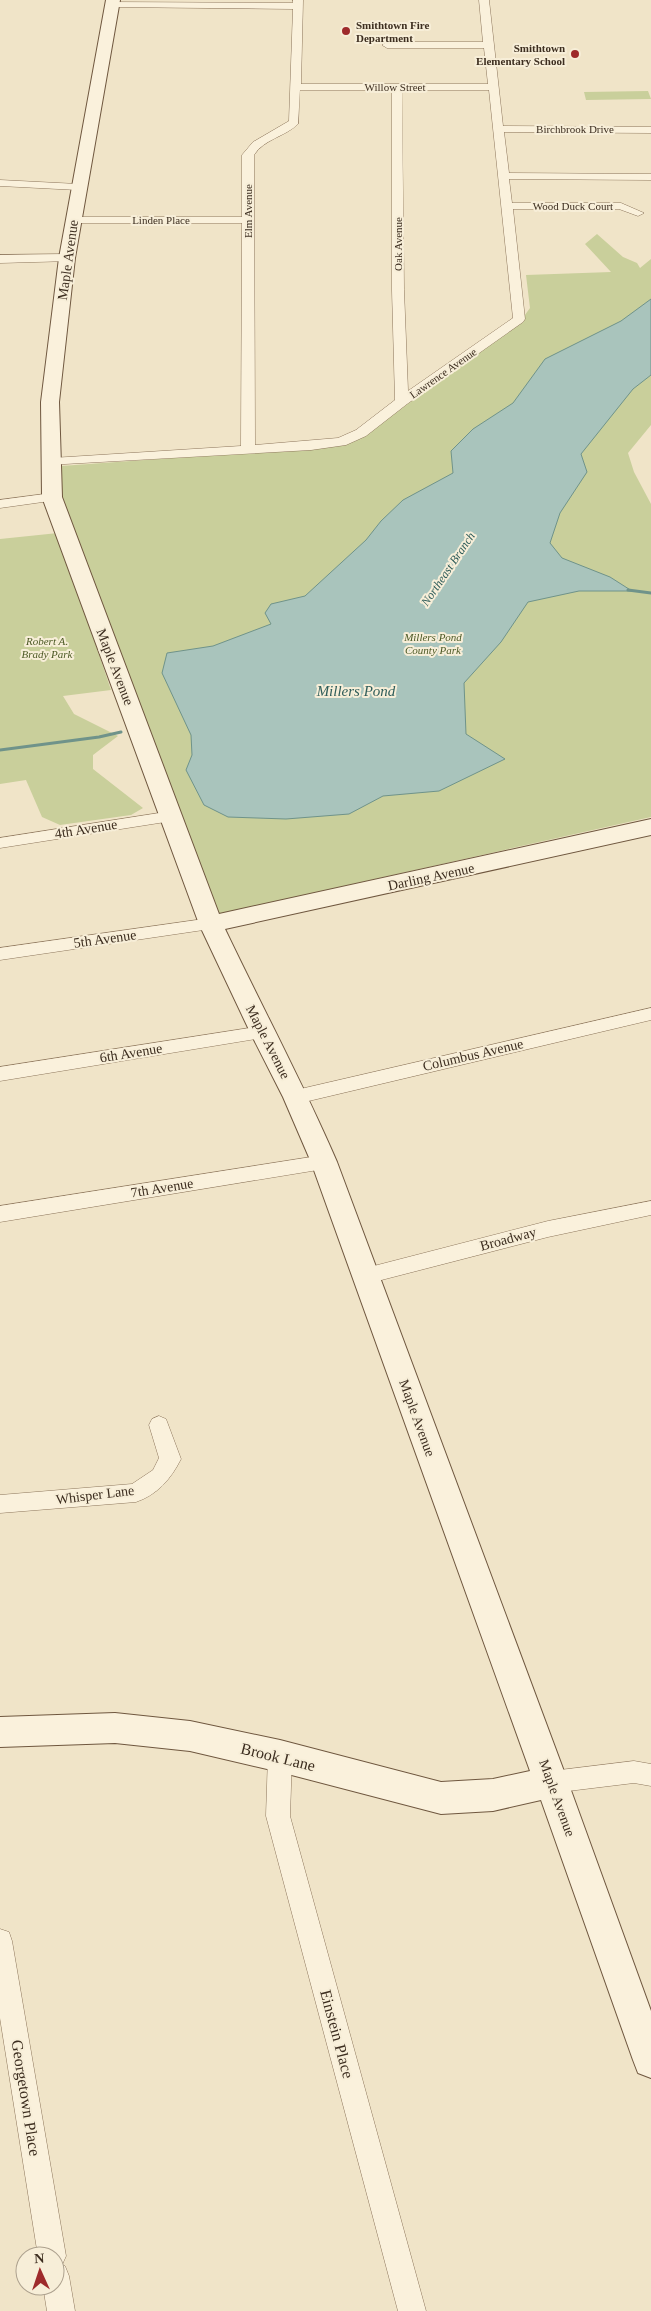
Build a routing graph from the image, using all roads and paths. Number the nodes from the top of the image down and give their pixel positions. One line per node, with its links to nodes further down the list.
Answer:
1 (484, 0): 5 (street, Lawrence Avenue)
2 (112, 2): 3 (street); 14 (main road, Maple Avenue)
3 (298, 3): 6 (street, Elm Avenue)
4 (387, 46): 5 (street)
5 (489, 46): 8 (street, Lawrence Avenue)
6 (297, 87): 7 (street, Willow Street); 18 (street, Elm Avenue)
7 (397, 87): 8 (street, Willow Street); 21 (street, Oak Avenue)
8 (494, 87): 9 (street, Lawrence Avenue)
9 (499, 129): 10 (street, Birchbrook Drive); 11 (street, Lawrence Avenue)
10 (651, 130)
11 (504, 176): 12 (street); 15 (street, Lawrence Avenue)
12 (651, 177)
13 (0, 183): 14 (street)
14 (78, 187): 17 (main road, Maple Avenue)
15 (507, 206): 16 (street, Wood Duck Court); 21 (street, Lawrence Avenue)
16 (638, 213)
17 (74, 220): 18 (street, Linden Place); 19 (main road, Maple Avenue)
18 (247, 220): 22 (street, Elm Avenue)
19 (67, 258): 20 (street); 23 (main road, Maple Avenue)
20 (0, 259)
21 (402, 401): 22 (street, Lawrence Avenue)
22 (248, 449): 23 (street, Lawrence Avenue)
23 (52, 462): 24 (main road, Maple Avenue)
24 (52, 497): 25 (street); 26 (main road, Maple Avenue)
25 (0, 504)
26 (172, 816): 28 (street, 4th Avenue); 29 (main road, Maple Avenue)
27 (651, 827): 29 (main road, Darling Avenue)
28 (0, 843)
29 (210, 924): 30 (street, 5th Avenue); 32 (main road, Maple Avenue)
30 (0, 954)
31 (651, 1014): 34 (street, Columbus Avenue)
32 (262, 1032): 33 (street, 6th Avenue); 34 (main road, Maple Avenue)
33 (0, 1074)
34 (296, 1097): 35 (main road, Maple Avenue)
35 (324, 1162): 37 (street, 7th Avenue); 38 (main road, Maple Avenue)
36 (651, 1208): 38 (street, Broadway)
37 (0, 1214)
38 (366, 1276): 44 (main road, Maple Avenue)
39 (159, 1425): 40 (street, Whisper Lane)
40 (0, 1504)
41 (0, 1732): 42 (main road, Brook Lane)
42 (280, 1756): 44 (main road, Brook Lane); 50 (street, Einstein Place)
43 (651, 1775): 44 (street)
44 (552, 1782): 46 (main road, Maple Avenue)
45 (0, 1941): 47 (street, Georgetown Place)
46 (651, 2060)
47 (50, 2246)
48 (58, 2296): 49 (street)
49 (61, 2311)
50 (412, 2311)

